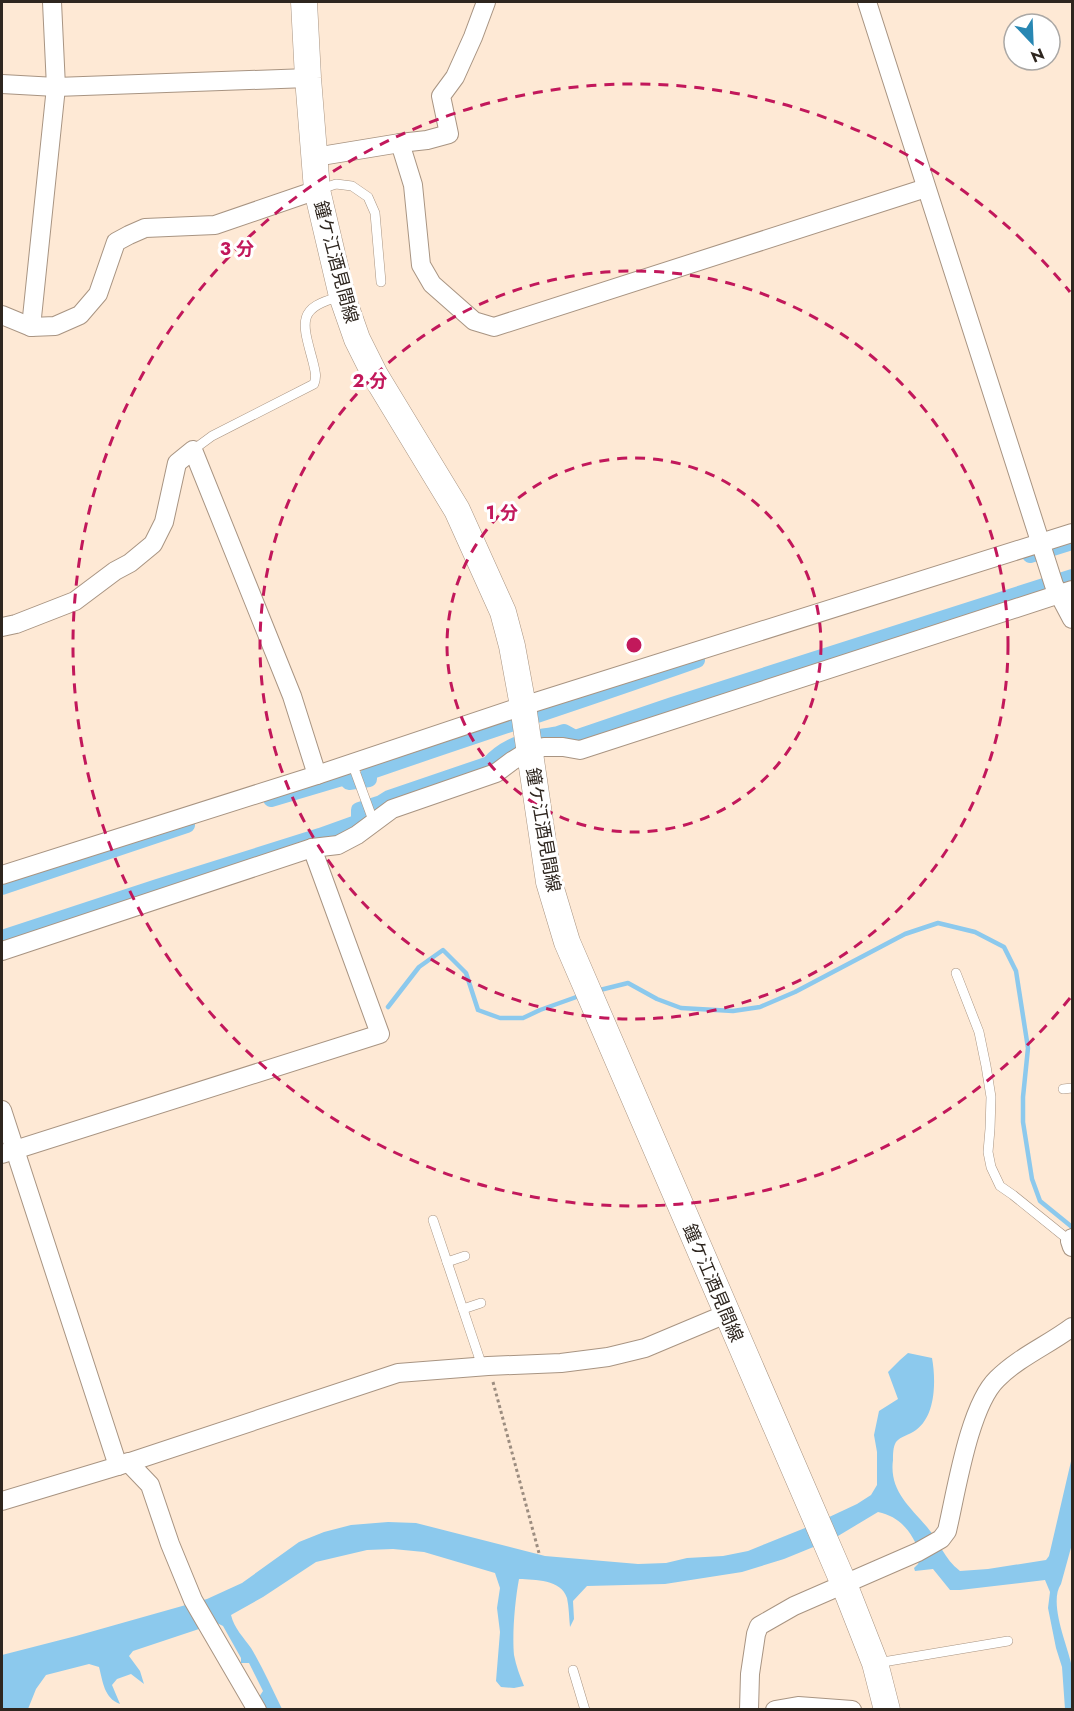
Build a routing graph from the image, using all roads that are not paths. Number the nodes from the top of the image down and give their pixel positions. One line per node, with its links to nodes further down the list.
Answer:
1 (52, 2): 7 (street)
2 (304, 2): 5 (main road, 鐘ケ江酒見間線)
3 (486, 2): 8 (street)
4 (867, 2): 10 (street)
5 (308, 78): 7 (street); 9 (main road, 鐘ケ江酒見間線)
6 (2, 84): 7 (street)
7 (56, 87): 15 (street)
8 (399, 143): 9 (street); 10 (street)
9 (315, 157): 11 (main road, 鐘ケ江酒見間線)
10 (926, 188): 18 (street)
11 (317, 190): 12 (lane); 13 (main road, 鐘ケ江酒見間線); 15 (street)
12 (381, 282)
13 (342, 296): 16 (lane); 22 (main road, 鐘ケ江酒見間線)
14 (2, 315): 15 (street)
15 (31, 327)
16 (193, 450): 21 (street); 25 (street)
17 (1072, 532): 18 (street)
18 (1041, 546): 19 (street); 22 (street)
19 (1061, 590): 20 (street); 23 (street)
20 (1072, 619)
21 (2, 627)
22 (523, 709): 23 (main road, 鐘ケ江酒見間線); 24 (street)
23 (529, 747): 26 (street); 39 (main road, 鐘ケ江酒見間線)
24 (352, 763): 25 (street); 26 (lane)
25 (317, 775): 28 (street)
26 (374, 824): 27 (street)
27 (312, 848): 29 (street); 32 (street)
28 (2, 875)
29 (2, 951)
30 (956, 973): 34 (lane)
31 (2, 1110): 32 (street)
32 (8, 1152): 42 (street)
33 (433, 1220): 36 (lane)
34 (1072, 1242)
35 (465, 1256): 36 (lane)
36 (447, 1262): 38 (lane)
37 (481, 1303): 38 (lane)
38 (463, 1309): 41 (lane)
39 (726, 1314): 41 (street); 44 (main road, 鐘ケ江酒見間線)
40 (1072, 1327): 44 (street)
41 (485, 1366): 42 (street)
42 (123, 1464): 43 (street); 48 (street)
43 (2, 1501)
44 (844, 1584): 46 (main road, 鐘ケ江酒見間線); 50 (street)
45 (1008, 1641): 46 (lane)
46 (875, 1663): 53 (main road, 鐘ケ江酒見間線)
47 (573, 1670): 49 (lane)
48 (257, 1710)
49 (585, 1710)
50 (749, 1710)
51 (775, 1710): 52 (street)
52 (852, 1710)
53 (886, 1710)

